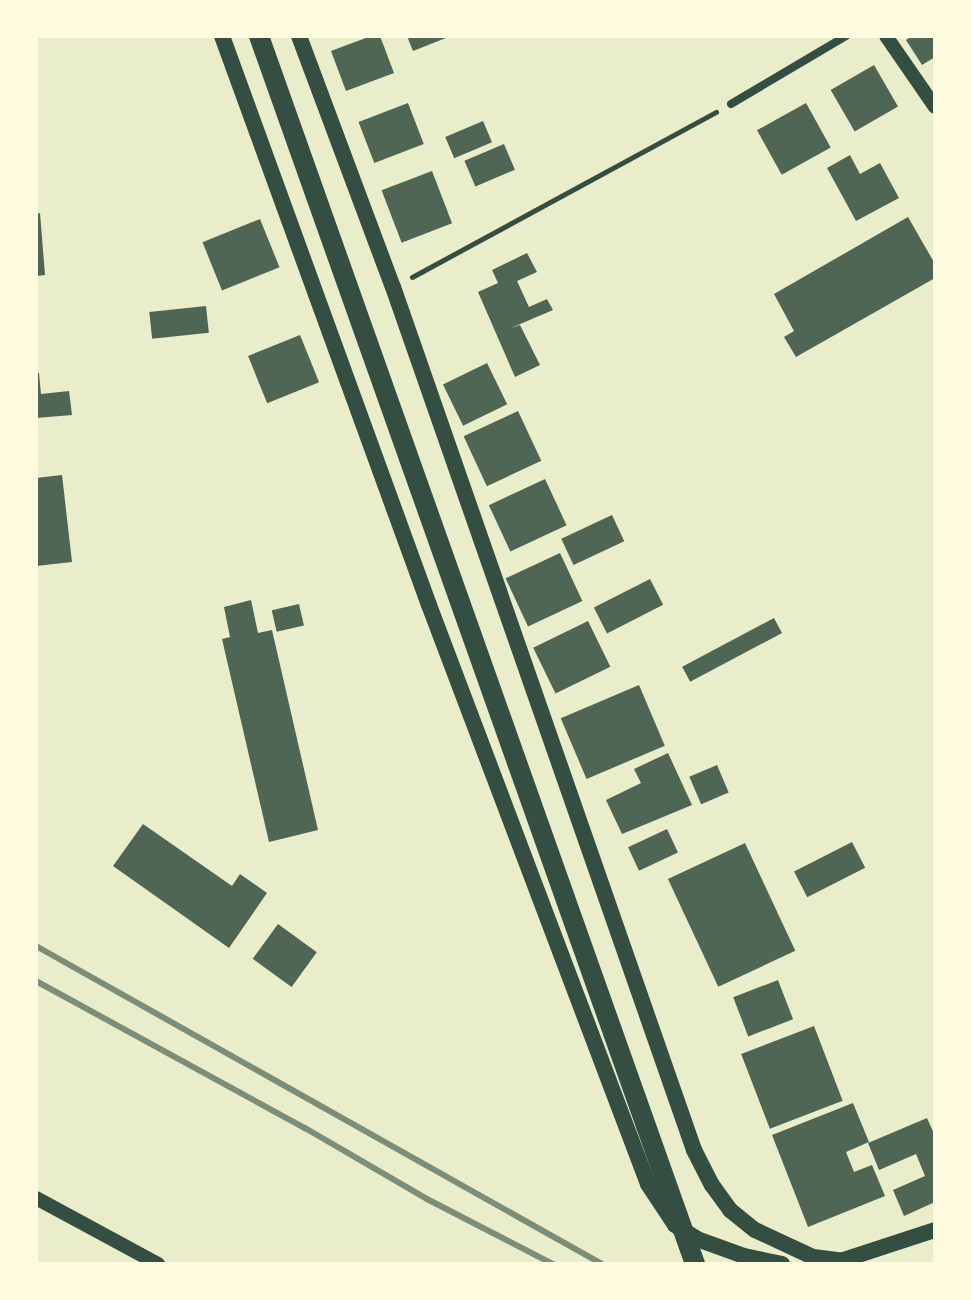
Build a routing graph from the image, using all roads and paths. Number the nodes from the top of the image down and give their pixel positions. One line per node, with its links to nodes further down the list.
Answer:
1 (222, 36): 14 (main road)
2 (259, 36): 13 (main road)
3 (299, 36): 8 (main road)
4 (846, 36): 6 (street)
5 (886, 36): 7 (street)
6 (731, 104): 8 (path)
7 (935, 107)
8 (393, 287): 11 (main road)
9 (36, 1198): 12 (street)
10 (935, 1230): 11 (main road)
11 (845, 1261): 15 (main road)
12 (158, 1264)
13 (695, 1264)
14 (782, 1264)
15 (824, 1264)

